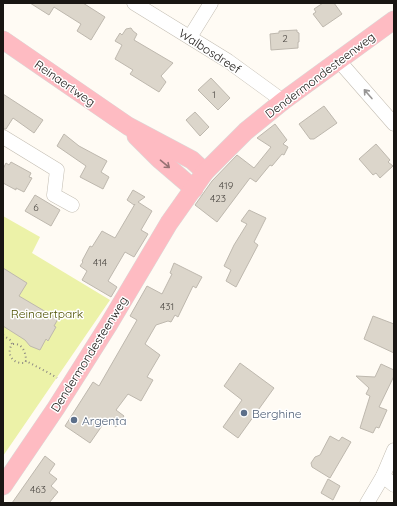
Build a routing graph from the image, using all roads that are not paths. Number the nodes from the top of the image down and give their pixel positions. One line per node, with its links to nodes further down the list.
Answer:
1 (134, 3): 4 (street, Walbosdreef)
2 (211, 3): 4 (street)
3 (394, 20): 6 (main road, Dendermondesteenweg)
4 (190, 37): 7 (street, Walbosdreef)
5 (3, 40): 9 (main road, Reinaertweg)
6 (339, 61): 7 (main road, Dendermondesteenweg); 8 (street, one-way to 6)
7 (283, 101): 11 (main road, Dendermondesteenweg)
8 (394, 124)
9 (128, 126): 11 (main road, Reinaertweg); 12 (main road, Reinaertweg, one-way to 12)
10 (3, 137): 13 (street)
11 (201, 168): 12 (main road, Dendermondesteenweg)
12 (190, 185): 17 (main road, Dendermondesteenweg)
13 (72, 205)
14 (394, 450): 15 (street)
15 (383, 476): 16 (street); 18 (street)
16 (394, 485)
17 (3, 486)
18 (367, 503)

